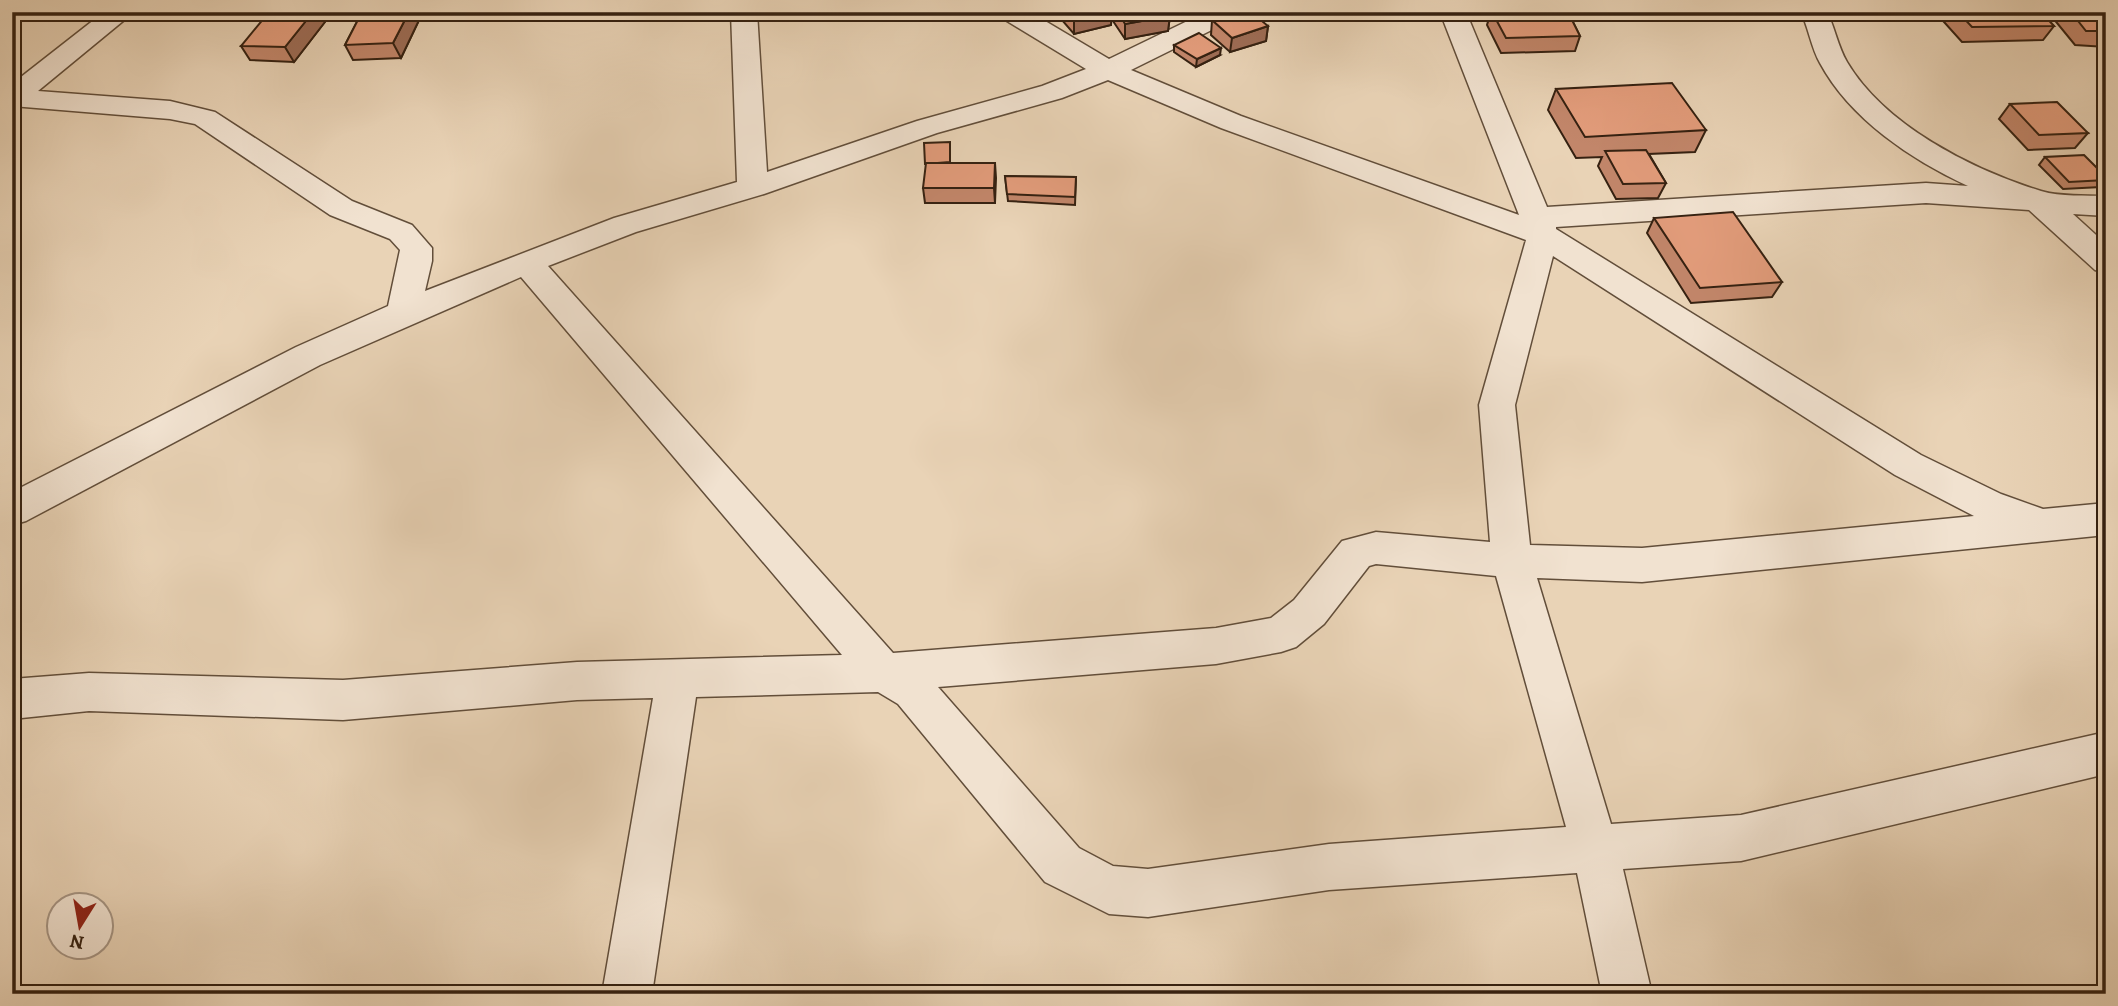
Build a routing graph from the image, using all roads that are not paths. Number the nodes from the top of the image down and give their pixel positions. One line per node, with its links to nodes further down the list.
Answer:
1 (121, 12): 8 (street)
2 (744, 12): 10 (street)
3 (1011, 12): 7 (street)
4 (1227, 12): 7 (street)
5 (1453, 12): 13 (street)
6 (1814, 12): 11 (street)
7 (1108, 70): 10 (street); 13 (street)
8 (25, 76): 9 (street)
9 (13, 98): 16 (street)
10 (753, 187): 14 (street)
11 (2038, 201): 12 (street); 13 (street); 15 (street)
12 (2106, 205)
13 (1539, 227): 19 (street); 21 (street)
14 (526, 262): 16 (street); 22 (street)
15 (2106, 262)
16 (403, 313): 17 (street)
17 (12, 510)
18 (2106, 519): 19 (street)
19 (2044, 525): 20 (street); 21 (street)
20 (2106, 543)
21 (1513, 561): 22 (street); 26 (street)
22 (884, 673): 23 (street); 26 (street)
23 (678, 677): 24 (street); 27 (street)
24 (12, 699)
25 (2106, 752): 26 (street)
26 (1595, 848): 28 (street)
27 (627, 994)
28 (1627, 994)

